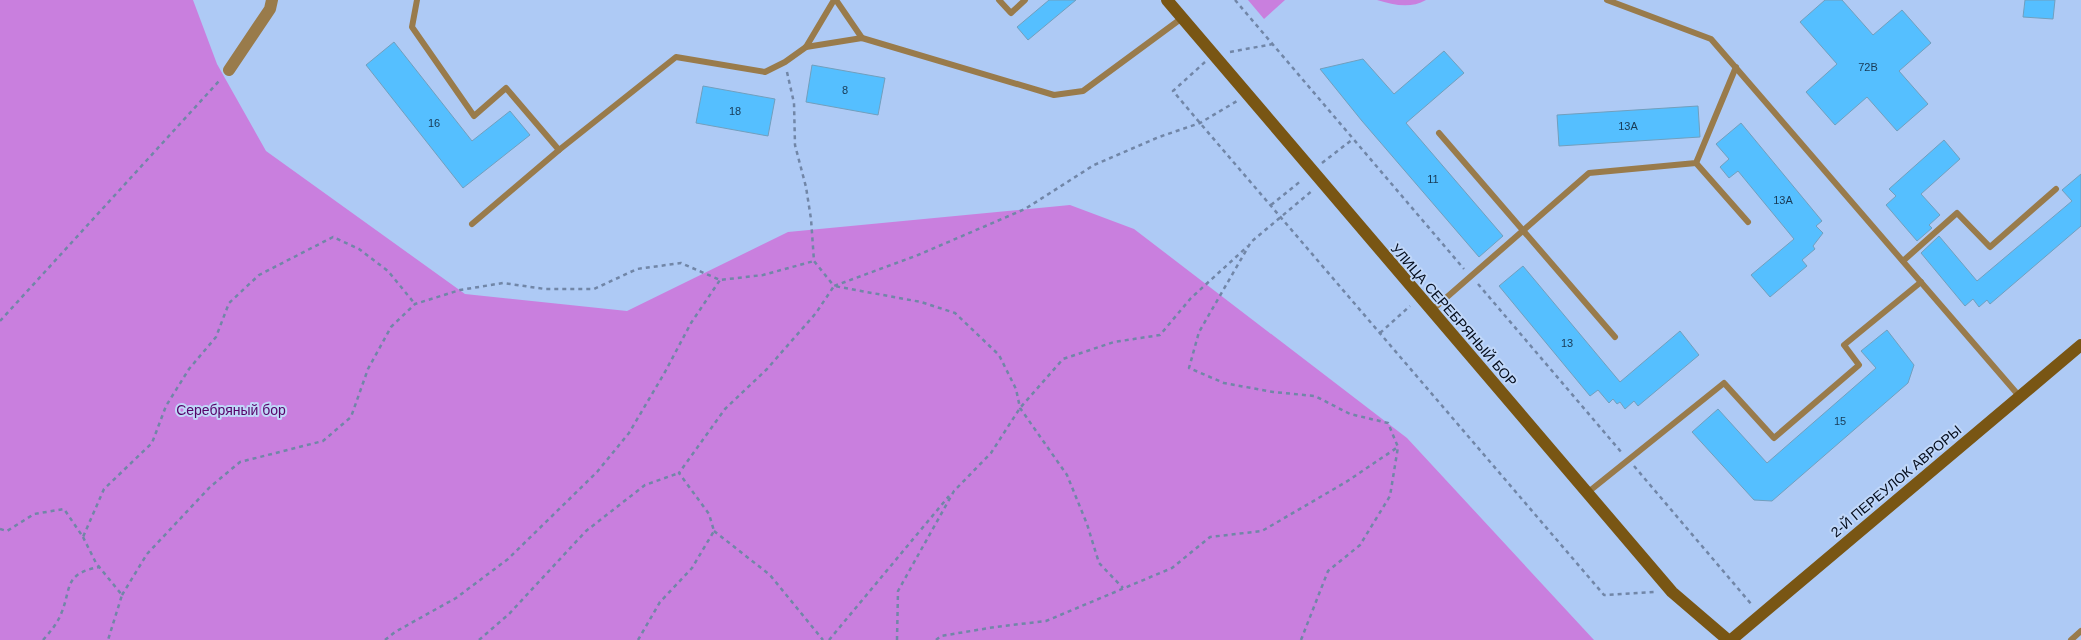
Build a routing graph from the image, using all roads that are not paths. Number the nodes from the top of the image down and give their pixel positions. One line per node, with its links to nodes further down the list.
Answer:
1 (272, 0): 12 (street)
2 (417, 0): 14 (lane)
3 (835, 0): 9 (lane); 10 (lane)
4 (999, 0): 5 (lane)
5 (1026, 0)
6 (1166, 0): 8 (street, УЛИЦА СЕРЕБРЯНЫЙ БОР)
7 (1607, 0): 11 (lane)
8 (1182, 18): 9 (lane); 22 (street, УЛИЦА СЕРЕБРЯНЫЙ БОР)
9 (862, 38): 10 (lane)
10 (806, 47): 14 (lane)
11 (1736, 67): 15 (lane); 20 (lane)
12 (229, 70)
13 (1439, 133): 19 (lane)
14 (559, 150): 18 (lane)
15 (1696, 163): 17 (lane); 19 (lane)
16 (2056, 189): 20 (lane)
17 (1748, 222)
18 (472, 224)
19 (1522, 231): 22 (lane); 23 (lane)
20 (1903, 261): 21 (lane)
21 (1921, 282): 25 (lane); 26 (lane)
22 (1432, 311): 26 (street, УЛИЦА СЕРЕБРЯНЫЙ БОР)
23 (1615, 337)
24 (2081, 345): 25 (street, 2-Й ПЕРЕУЛОК АВРОРЫ)
25 (2020, 396): 28 (street, 2-Й ПЕРЕУЛОК АВРОРЫ)
26 (1587, 493): 28 (street, УЛИЦА СЕРЕБРЯНЫЙ БОР)
27 (2081, 631): 29 (lane)
28 (1730, 640)
29 (2071, 640)

